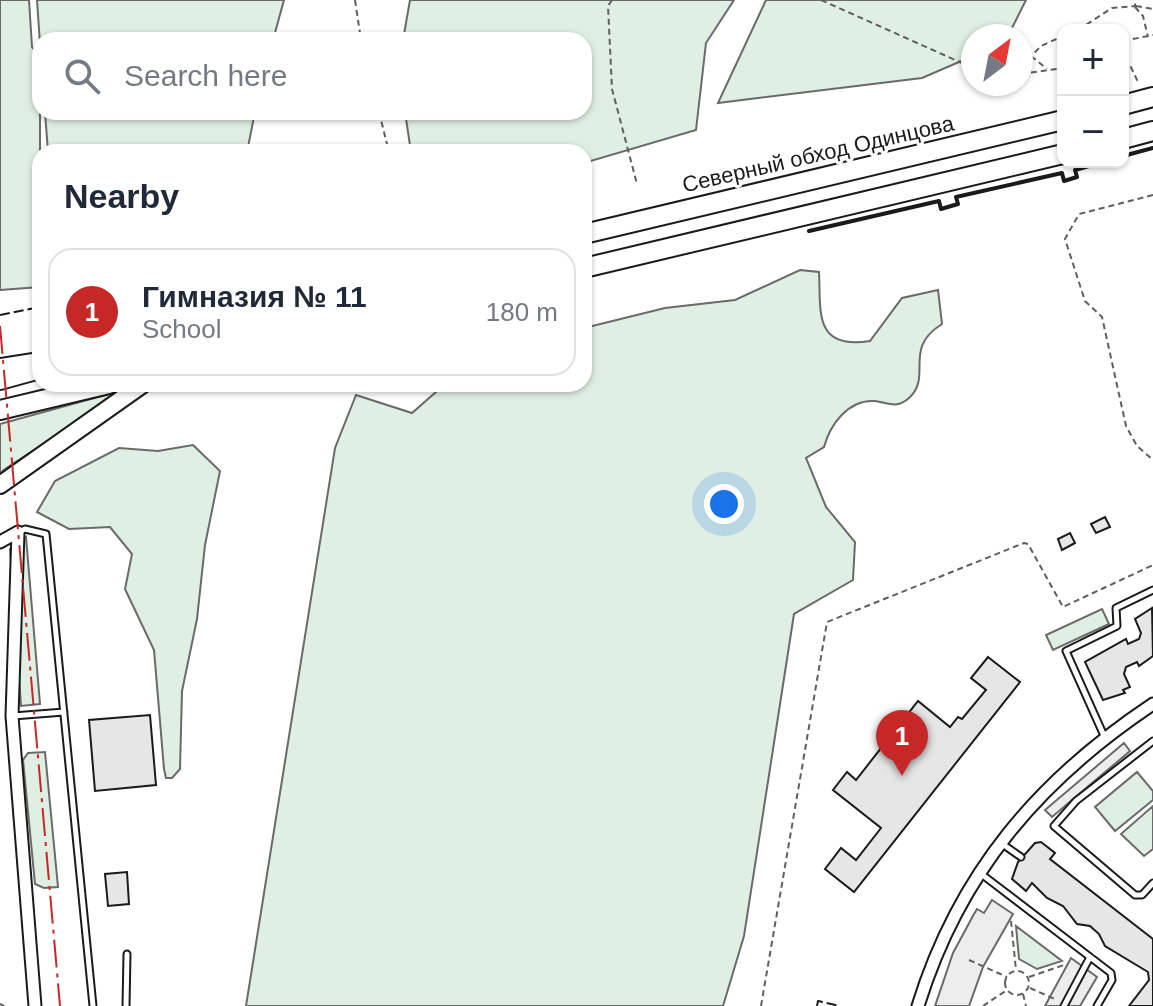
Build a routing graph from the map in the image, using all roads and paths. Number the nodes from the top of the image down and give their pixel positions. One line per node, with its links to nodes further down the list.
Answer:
1 (355, 0): 8 (path)
2 (612, 0): 29 (path)
3 (821, 0): 15 (path)
4 (1135, 0): 5 (path)
5 (1135, 6): 6 (path); 7 (path); 10 (path)
6 (1153, 9)
7 (1087, 24)
8 (360, 32)
9 (1153, 35): 10 (path)
10 (1148, 37): 12 (path)
11 (1057, 39): 13 (path)
12 (1129, 40)
13 (1033, 53)
14 (1033, 59): 18 (path)
15 (961, 63)
16 (1129, 63): 20 (path)
17 (1057, 69): 18 (path)
18 (1047, 70): 19 (path)
19 (1033, 72)
20 (1138, 82)
21 (1153, 97): 22 (highway)
22 (1129, 103)
23 (381, 120): 27 (path)
24 (1057, 121): 31 (highway, Северный обход Одинцова)
25 (1153, 131): 26 (highway)
26 (1129, 137)
27 (387, 144)
28 (1057, 155): 32 (highway)
29 (637, 184)
30 (1153, 195): 40 (path)
31 (592, 232)
32 (592, 266)
33 (32, 362): 34 (main road)
34 (0, 367)
35 (32, 371): 36 (highway)
36 (0, 380)
37 (75, 392): 39 (highway)
38 (132, 392): 41 (main road)
39 (0, 410)
40 (1153, 460)
41 (0, 485)
42 (18, 532): 43 (street); 47 (lane); 48 (street)
43 (0, 542)
44 (1153, 565): 72 (path)
45 (1153, 590): 49 (lane)
46 (1153, 704): 49 (street)
47 (64, 712): 48 (lane); 70 (lane)
48 (12, 716): 69 (street)
49 (1105, 738): 51 (street)
50 (1153, 741): 54 (lane)
51 (1000, 842): 52 (lane); 53 (street)
52 (1021, 857)
53 (980, 873): 57 (lane); 73 (street)
54 (1153, 883)
55 (1011, 921): 60 (path)
56 (127, 954): 71 (lane)
57 (1090, 957): 67 (lane); 76 (lane)
58 (969, 960): 61 (path)
59 (1064, 965): 62 (path)
60 (1016, 971): 61 (path); 62 (path)
61 (1007, 977): 64 (path)
62 (1028, 978): 63 (path)
63 (1028, 987): 65 (path); 67 (path)
64 (1008, 989): 65 (path); 74 (path)
65 (1022, 993): 75 (path)
66 (0, 1004): 68 (path)
67 (1065, 1005)
68 (4, 1006)
69 (35, 1006)
70 (93, 1006)
71 (126, 1006)
72 (761, 1006)
73 (918, 1006)
74 (983, 1006)
75 (1026, 1006)
76 (1097, 1006)

